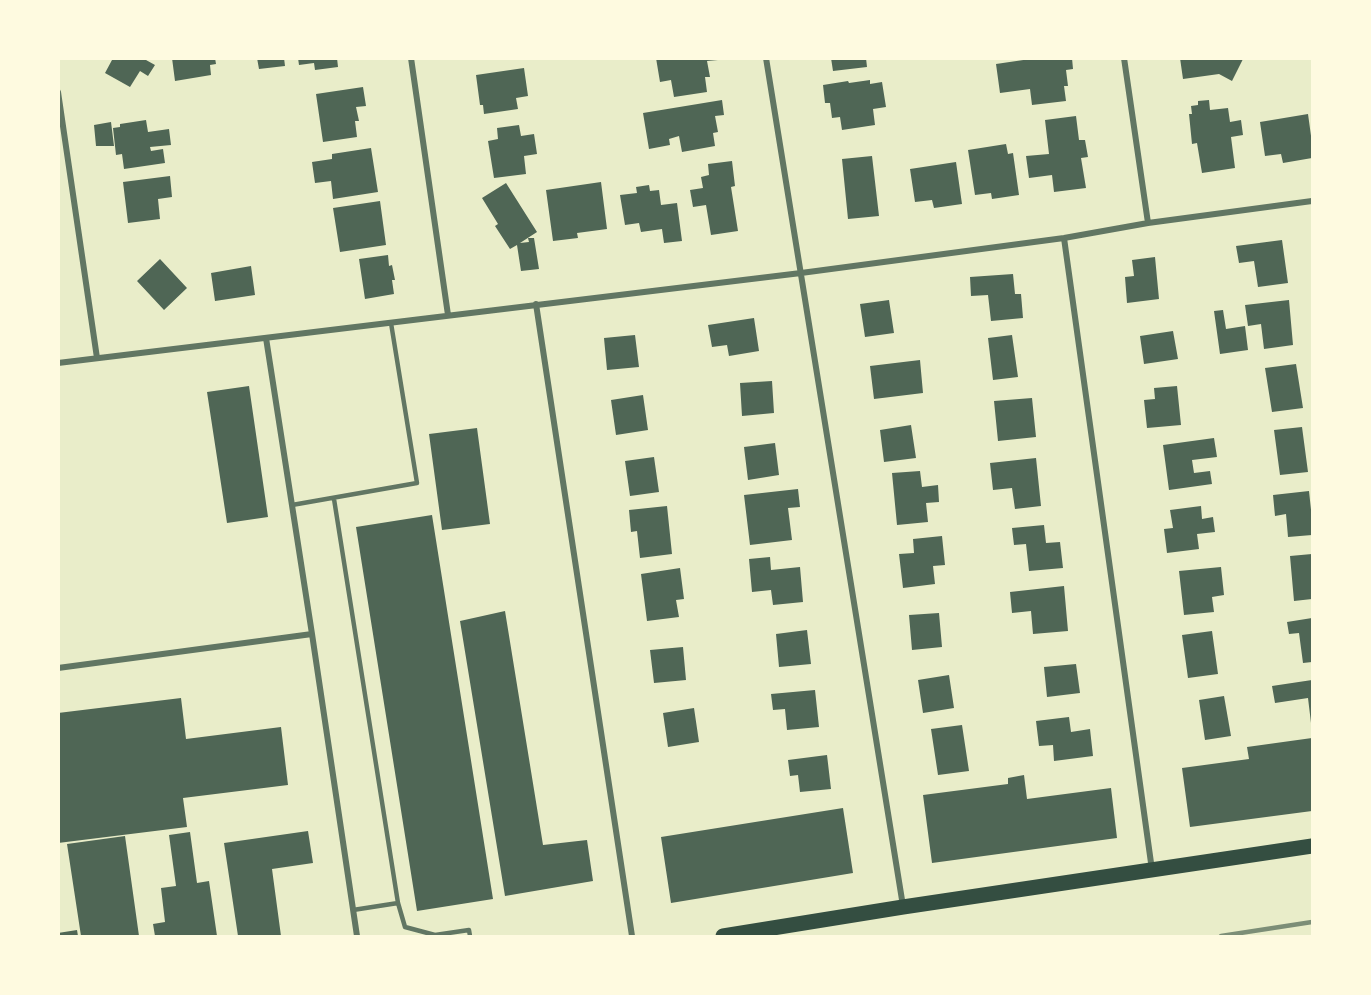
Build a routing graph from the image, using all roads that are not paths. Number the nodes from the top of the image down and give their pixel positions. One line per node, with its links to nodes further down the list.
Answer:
1 (411, 58): 10 (street)
2 (766, 58): 8 (street)
3 (1124, 58): 6 (street)
4 (58, 92): 13 (street)
5 (1312, 201): 6 (street)
6 (1148, 223): 7 (street)
7 (1064, 238): 8 (street); 20 (street)
8 (801, 273): 9 (street); 22 (street)
9 (536, 304): 10 (street); 26 (street)
10 (448, 315): 11 (street)
11 (391, 323): 12 (street); 15 (lane)
12 (266, 338): 13 (street); 16 (street)
13 (97, 358): 14 (street)
14 (58, 363)
15 (334, 499): 16 (lane); 21 (lane)
16 (292, 505): 17 (street)
17 (312, 634): 18 (street); 23 (street)
18 (58, 668)
19 (1312, 846): 20 (main road)
20 (1152, 870): 22 (main road)
21 (398, 903): 23 (lane); 25 (lane)
22 (903, 907): 27 (main road)
23 (353, 910): 24 (street)
24 (357, 936)
25 (470, 936)
26 (632, 936)
27 (723, 936)

